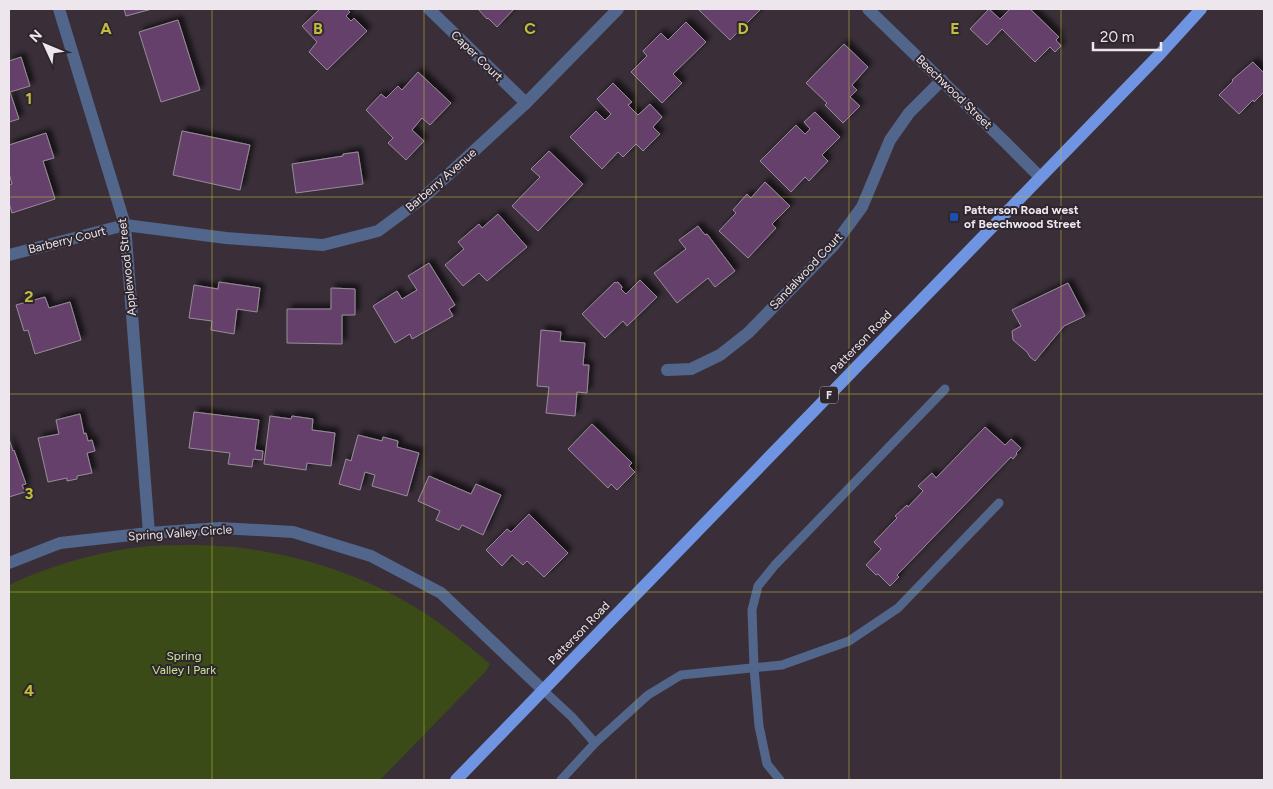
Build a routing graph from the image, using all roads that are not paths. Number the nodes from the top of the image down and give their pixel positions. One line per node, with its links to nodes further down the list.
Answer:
1 (59, 9): 9 (street, Applewood Street)
2 (429, 9): 7 (street, Caper Court)
3 (618, 9): 7 (street, Barberry Avenue)
4 (868, 9): 6 (street, Beechwood Street)
5 (1201, 9): 8 (main road, Patterson Road / F)
6 (942, 80): 8 (street, Beechwood Street); 11 (street, Sandalwood Court)
7 (526, 103): 9 (street, Barberry Avenue)
8 (1040, 177): 17 (main road, Patterson Road / F)
9 (125, 225): 10 (street, Barberry Court); 14 (street, Applewood Street)
10 (9, 255)
11 (667, 370)
12 (945, 389): 16 (lane)
13 (999, 503): 16 (lane)
14 (149, 533): 15 (street, Spring Valley Circle); 17 (street, Spring Valley Circle)
15 (9, 562)
16 (754, 668): 18 (lane); 21 (lane)
17 (543, 690): 18 (lane); 19 (main road, Patterson Road / F)
18 (595, 743): 20 (lane)
19 (456, 780)
20 (562, 780)
21 (780, 780)

